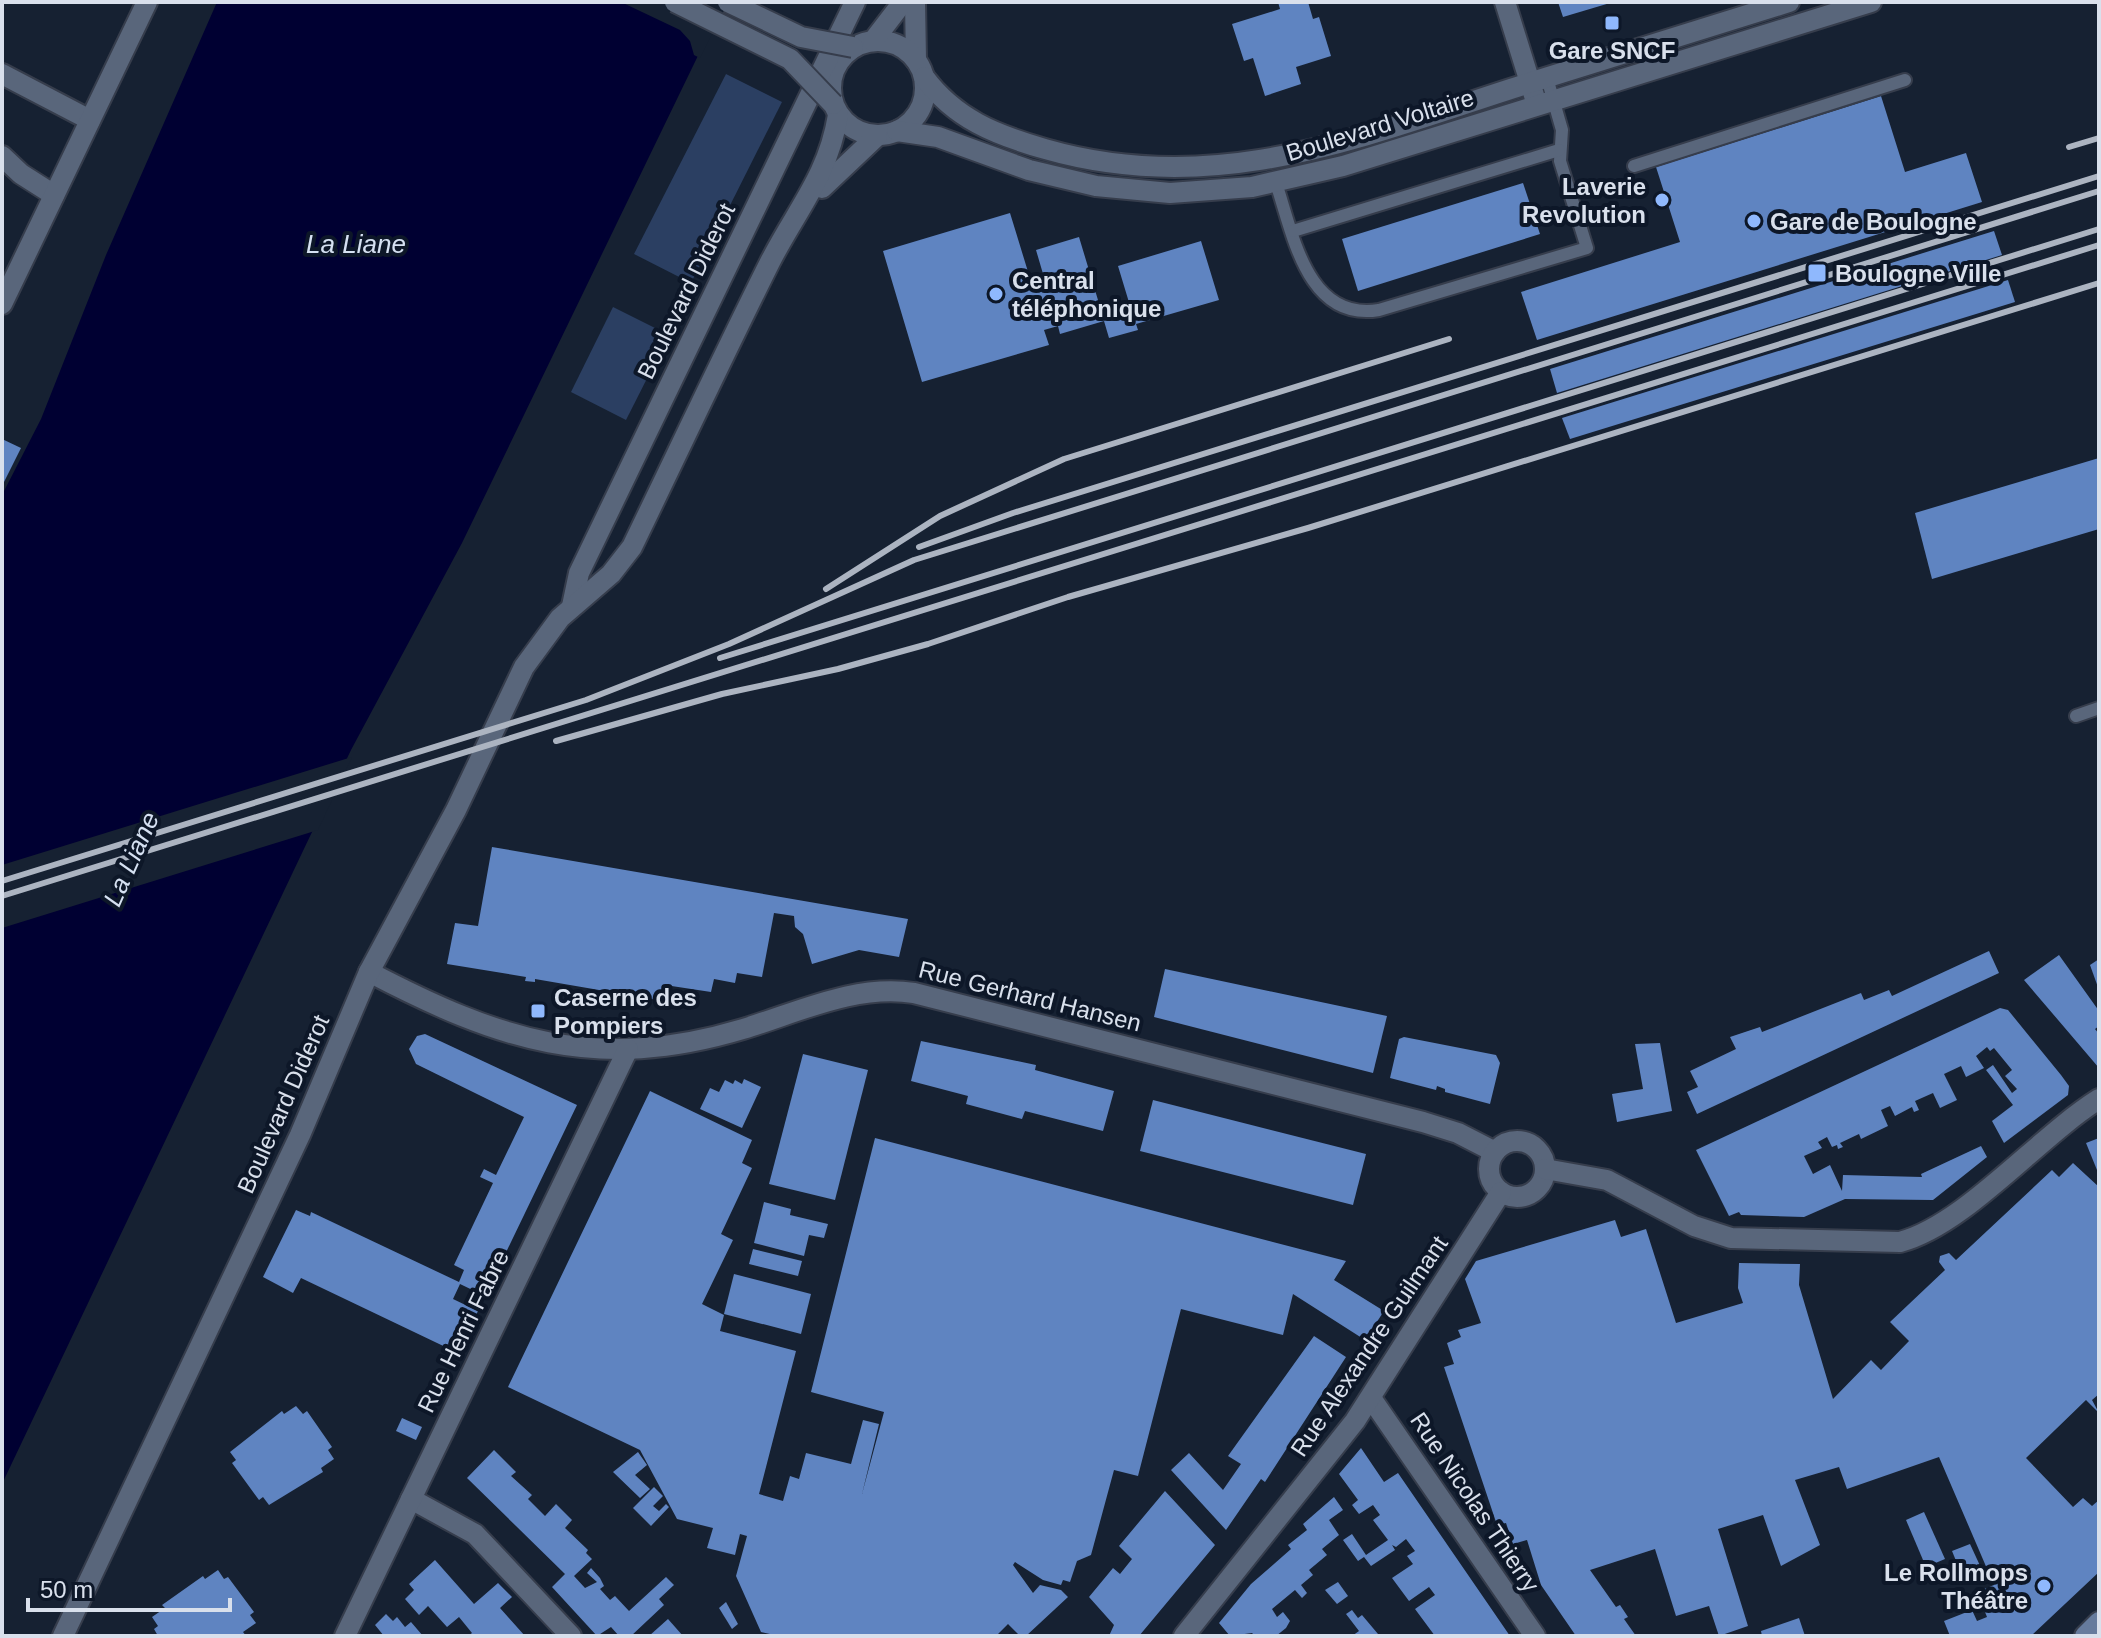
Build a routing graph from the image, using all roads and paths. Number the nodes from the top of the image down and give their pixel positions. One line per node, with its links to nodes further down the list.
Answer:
1 (147, 2): 17 (street)
2 (675, 2): 16 (street, bridge)
3 (728, 2): 10 (street, bridge)
4 (855, 2): 27 (street, Boulevard Diderot)
5 (903, 2): 10 (street)
6 (915, 2): 11 (street)
7 (1505, 2): 13 (street)
8 (1789, 2): 13 (street, Boulevard Voltaire)
9 (1871, 2): 15 (street, Boulevard Voltaire)
10 (863, 44): 11 (street); 16 (street)
11 (920, 68): 13 (street, Boulevard Voltaire); 18 (street)
12 (2, 74): 17 (street)
13 (1538, 80): 15 (street)
14 (1905, 80): 21 (lane)
15 (1545, 102): 19 (lane); 22 (street, Boulevard Voltaire)
16 (836, 109): 18 (street); 24 (street, Boulevard Diderot)
17 (90, 120): 23 (street)
18 (887, 134): 22 (street, Boulevard Voltaire); 24 (street, Boulevard Diderot)
19 (1559, 150): 25 (lane); 25 (lane)
20 (2, 156): 23 (street)
21 (1634, 166)
22 (1276, 183): 25 (lane)
23 (54, 195): 26 (street)
24 (804, 207): 27 (street, Boulevard Diderot)
25 (1293, 231)
26 (2, 304)
27 (572, 606): 30 (street, Boulevard Diderot)
28 (2099, 708): 29 (lane)
29 (2076, 716)
30 (369, 972): 31 (street, Rue Gerhard Hansen); 40 (street, Boulevard Diderot)
31 (628, 1049): 33 (street, Rue Gerhard Hansen); 37 (street, Rue Henri Fabre)
32 (2099, 1099): 34 (street)
33 (1495, 1152): 34 (street); 35 (street)
34 (1545, 1169): 35 (street)
35 (1501, 1192): 36 (street, Rue Alexandre Guilmant)
36 (1371, 1398): 42 (street, Rue Alexandre Guilmant); 43 (street, Rue Nicolas Thierry)
37 (411, 1499): 39 (street, Rue Henri Fabre); 41 (street)
38 (2099, 1622): 44 (main road)
39 (352, 1632)
40 (63, 1636)
41 (571, 1636)
42 (1184, 1636)
43 (1535, 1636)
44 (2085, 1636)

